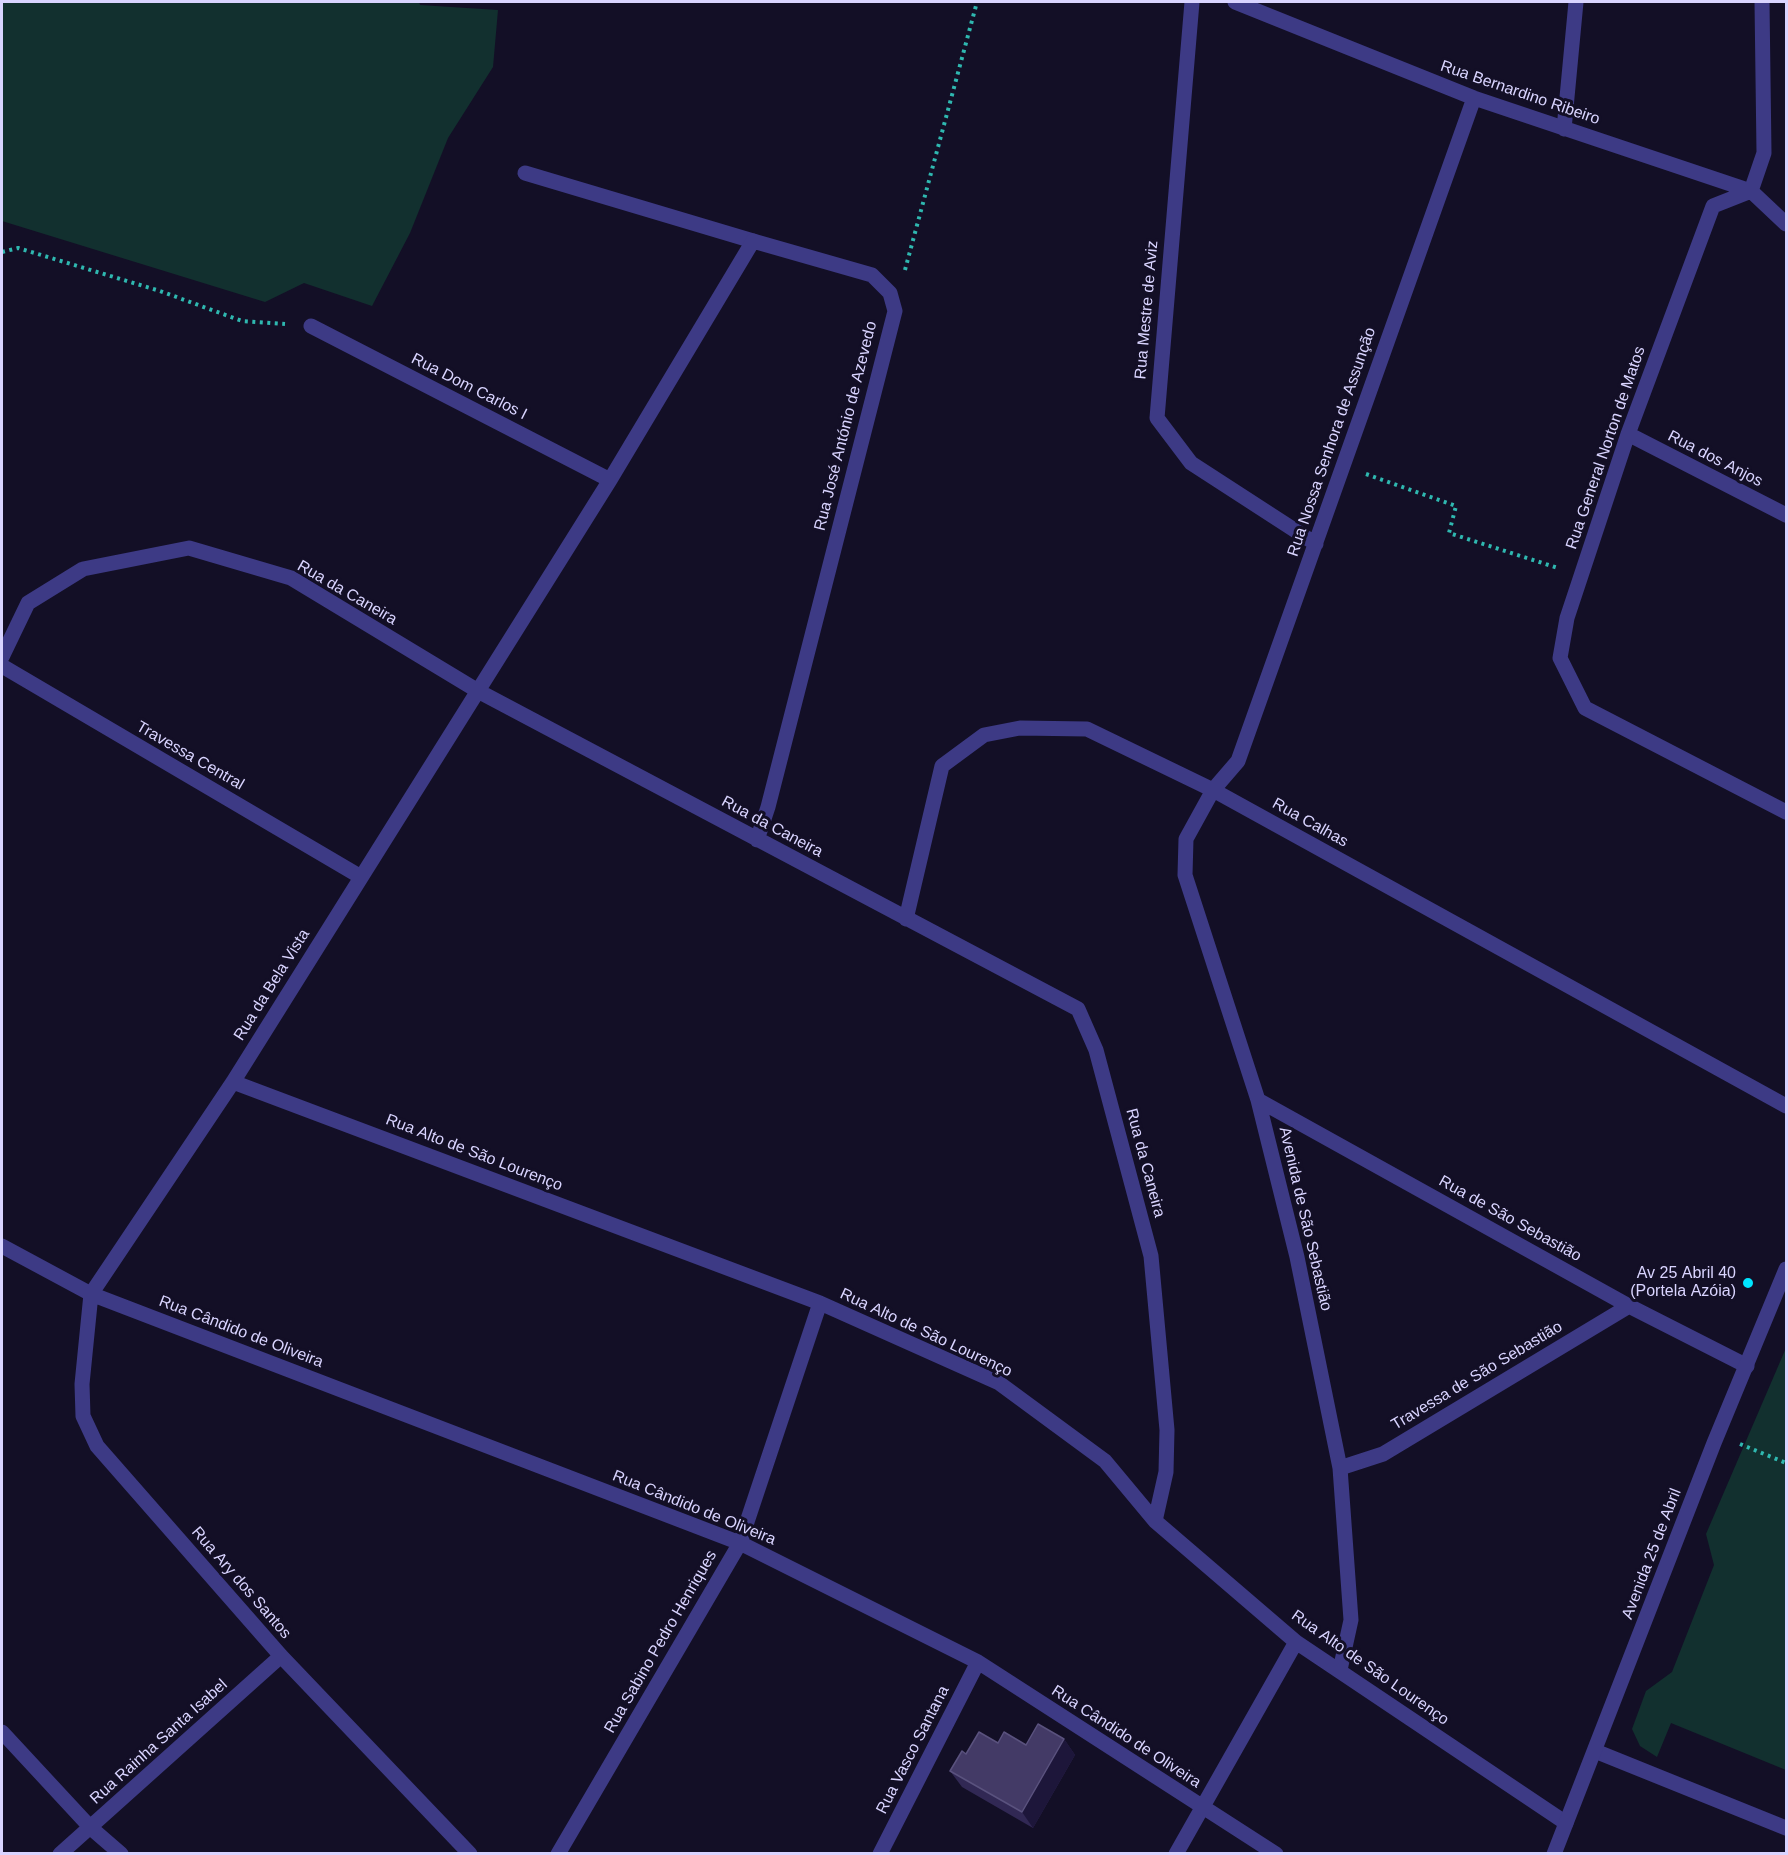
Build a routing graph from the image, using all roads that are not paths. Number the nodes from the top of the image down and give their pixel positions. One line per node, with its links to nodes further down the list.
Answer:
1 (1192, 2): 15 (street, Rua Mestre de Aviz)
2 (1235, 2): 5 (street, Rua Bernardino Ribeiro)
3 (1576, 2): 6 (street)
4 (1762, 2): 8 (street)
5 (1474, 98): 6 (street, Rua Bernardino Ribeiro); 15 (street, Rua Nossa Senhora de Assunção)
6 (1564, 129): 8 (street, Rua Bernardino Ribeiro)
7 (525, 173): 10 (street)
8 (1751, 191): 9 (street, Rua Bernardino Ribeiro); 12 (street, Rua General Norton de Matos)
9 (1786, 224)
10 (753, 241): 13 (street); 21 (street, Rua José António de Azevedo)
11 (311, 326): 13 (street, Rua Dom Carlos I)
12 (1628, 434): 14 (street, Rua dos Anjos); 20 (street, Rua General Norton de Matos)
13 (610, 480): 18 (street)
14 (1786, 515)
15 (1316, 544): 19 (street, Rua Nossa Senhora de Assunção)
16 (2, 657): 18 (street, Rua da Caneira)
17 (2, 666): 22 (street, Travessa Central)
18 (478, 691): 21 (street, Rua da Caneira); 22 (street, Rua da Bela Vista)
19 (1213, 790): 23 (street, Rua Calhas); 25 (street, Avenida de São Sebastião); 26 (street, Rua Calhas)
20 (1786, 812)
21 (756, 840): 23 (street, Rua da Caneira)
22 (361, 877): 24 (street, Rua da Bela Vista)
23 (906, 919): 34 (street, Rua da Caneira)
24 (233, 1082): 29 (street, Rua da Bela Vista); 30 (street, Rua Alto de São Lourenço)
25 (1258, 1100): 31 (street, Rua de São Sebastião); 33 (street, Avenida de São Sebastião)
26 (1786, 1106)
27 (2, 1246): 29 (street, Rua Cândido de Oliveira)
28 (1786, 1269): 32 (street, Avenida 25 de Abril)
29 (91, 1294): 35 (street, Rua Cândido de Oliveira); 37 (street, Rua Ary dos Santos)
30 (820, 1303): 34 (street, Rua Alto de São Lourenço); 35 (street, Rua Sabino Pedro Henriques)
31 (1629, 1306): 32 (street, Rua de São Sebastião); 33 (street, Travessa de São Sebastião)
32 (1747, 1366): 41 (street, Avenida 25 de Abril)
33 (1340, 1468): 39 (street, Avenida de São Sebastião)
34 (1155, 1521): 36 (street, Rua Alto de São Lourenço)
35 (740, 1543): 38 (street, Rua Cândido de Oliveira); 49 (street, Rua Sabino Pedro Henriques)
36 (1296, 1642): 39 (street, Rua Alto de São Lourenço); 42 (street)
37 (281, 1656): 44 (street, Rua Rainha Santa Isabel); 48 (street, Rua Ary dos Santos)
38 (978, 1662): 42 (street, Rua Cândido de Oliveira); 50 (street, Rua Vasco Santana)
39 (1340, 1670): 43 (street, Rua Alto de São Lourenço)
40 (2, 1732): 44 (street)
41 (1595, 1751): 43 (street, Avenida 25 de Abril); 45 (street)
42 (1204, 1808): 51 (street); 52 (street, Rua Cândido de Oliveira)
43 (1566, 1823): 53 (street, Avenida 25 de Abril)
44 (91, 1828): 46 (street, Rua Rainha Santa Isabel); 47 (street)
45 (1786, 1828)
46 (60, 1854)
47 (121, 1854)
48 (470, 1854)
49 (558, 1854)
50 (880, 1854)
51 (1176, 1854)
52 (1276, 1854)
53 (1554, 1854)

